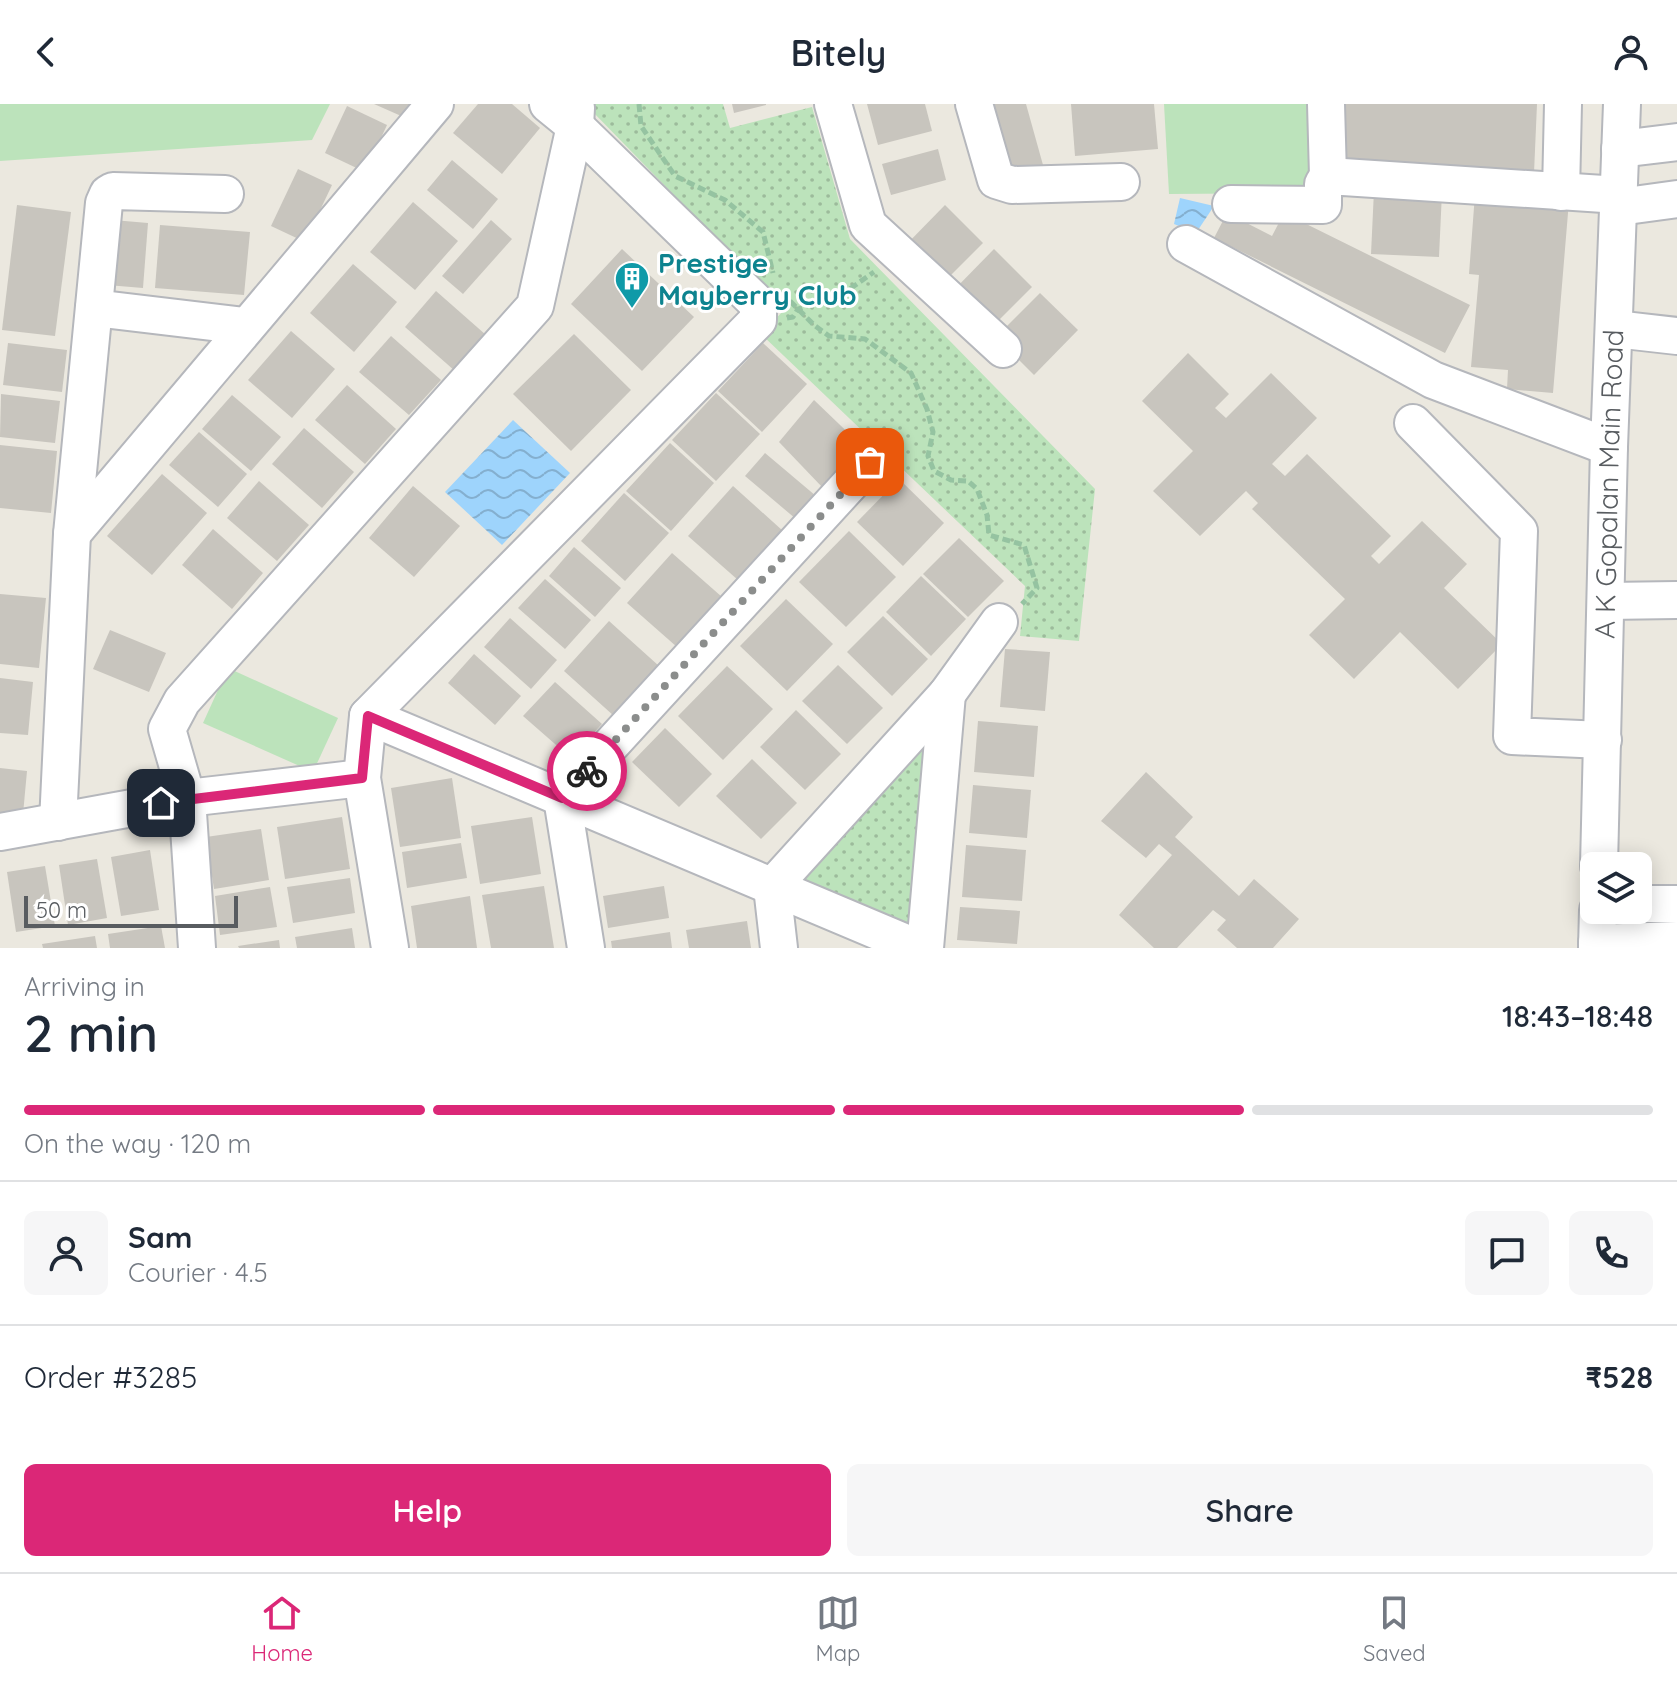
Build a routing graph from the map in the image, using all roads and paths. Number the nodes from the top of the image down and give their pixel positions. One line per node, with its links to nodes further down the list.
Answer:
1 (435, 104): 25 (street)
2 (639, 104): 20 (path)
3 (833, 104): 19 (street)
4 (974, 104): 12 (street)
5 (1326, 104): 11 (street)
6 (1563, 104): 13 (street)
7 (1622, 104): 10 (street, A K Gopalan Main Road)
8 (567, 111): 24 (street); 40 (street)
9 (1677, 142): 10 (street)
10 (1620, 149): 16 (street, A K Gopalan Main Road)
11 (1328, 176): 13 (street); 17 (street)
12 (1121, 182)
13 (1561, 192): 16 (street)
14 (225, 194): 22 (street)
15 (1677, 199): 16 (street)
16 (1619, 201): 26 (street, A K Gopalan Main Road)
17 (1231, 204)
18 (1186, 244): 30 (street)
19 (899, 253): 23 (path); 28 (street)
20 (774, 277)
21 (788, 298): 23 (path)
22 (94, 308): 25 (street); 32 (street)
23 (798, 309): 24 (path); 35 (path)
24 (758, 320): 37 (street)
25 (245, 326): 32 (street)
26 (1615, 329): 27 (street); 30 (street, A K Gopalan Main Road)
27 (1677, 336)
28 (1003, 349)
29 (1413, 423): 38 (street)
30 (1609, 447): 34 (street, A K Gopalan Main Road)
31 (870, 462): 41 (street)
32 (72, 534): 42 (street)
33 (1677, 600): 34 (street)
34 (1607, 601): 38 (street, A K Gopalan Main Road)
35 (999, 622): 36 (street)
36 (947, 694): 45 (street); 55 (street)
37 (368, 716): 39 (street); 41 (street)
38 (1603, 740): 44 (street, A K Gopalan Main Road)
39 (362, 778): 40 (street); 51 (street)
40 (187, 798): 42 (street); 50 (street)
41 (562, 798): 45 (street); 52 (street)
42 (58, 822): 43 (street)
43 (0, 832)
44 (1599, 852)
45 (772, 887): 53 (street); 54 (street)
46 (1652, 904): 47 (street)
47 (1677, 904)
48 (1597, 934): 49 (street)
49 (1677, 940)
50 (197, 948)
51 (390, 948)
52 (586, 948)
53 (779, 948)
54 (918, 948)
55 (925, 948)

